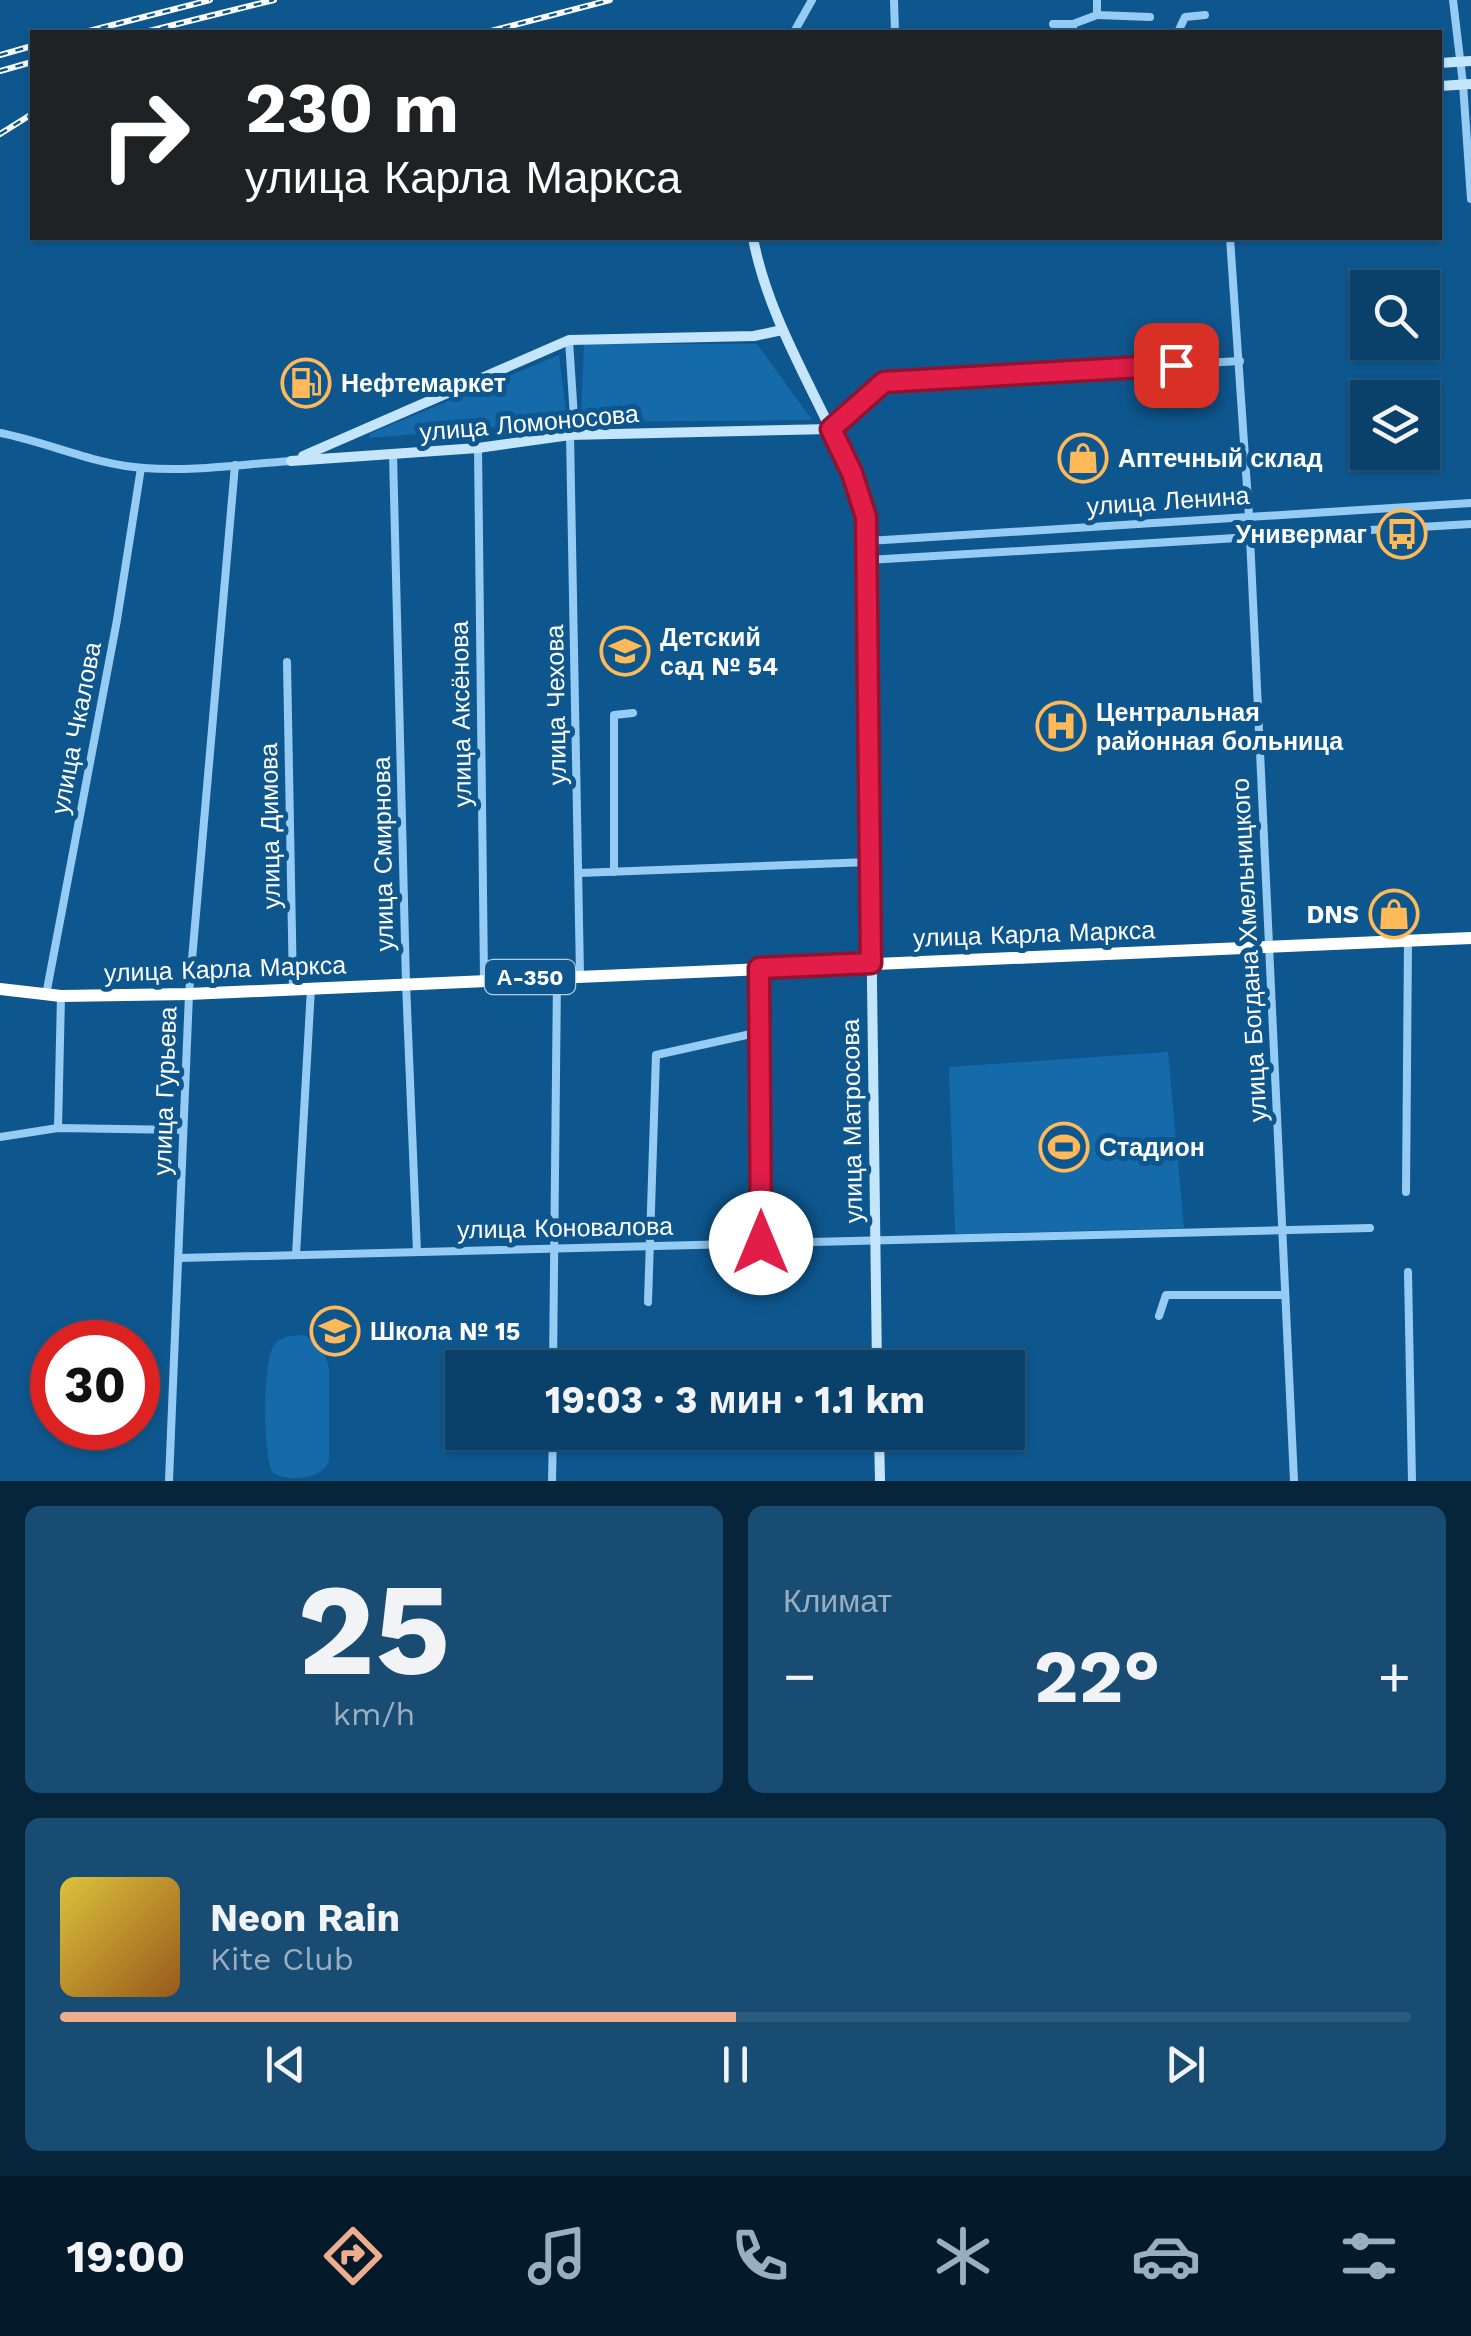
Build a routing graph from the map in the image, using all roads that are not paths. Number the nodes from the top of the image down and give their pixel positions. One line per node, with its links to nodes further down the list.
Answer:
1 (812, 0): 11 (street)
2 (894, 0): 12 (street)
3 (1097, 0): 5 (street)
4 (1453, 0): 15 (street)
5 (1097, 15): 8 (street); 10 (street)
6 (1205, 15): 14 (street)
7 (1150, 17): 8 (street)
8 (1127, 18): 13 (street)
9 (1053, 24): 10 (street)
10 (1073, 28)
11 (795, 30)
12 (895, 30)
13 (1127, 30)
14 (1179, 30)
15 (1466, 62): 16 (street)
16 (1467, 84): 17 (street); 18 (street)
17 (1442, 86)
18 (1471, 199)
19 (753, 240): 21 (street, улица Матросова)
20 (1230, 240): 23 (street, улица Богдана Хмельницкого)
21 (782, 330): 22 (street, улица Ломоносова); 24 (street, улица Матросова)
22 (569, 340): 26 (street, улица Чехова); 29 (street, улица Ломоносова)
23 (1240, 361): 24 (street); 33 (street, улица Богдана Хмельницкого)
24 (831, 429): 26 (street, улица Ломоносова); 36 (street, улица Матросова)
25 (0, 433): 31 (street, улица Ломоносова)
26 (570, 435): 27 (street, улица Ломоносова); 42 (street, улица Чехова)
27 (478, 448): 28 (street, улица Ломоносова); 50 (street, улица Аксёнова)
28 (392, 454): 29 (street, улица Ломоносова); 51 (street, улица Смирнова)
29 (292, 461): 30 (street, улица Ломоносова)
30 (235, 465): 31 (street, улица Ломоносова); 56 (street, улица Гурьева)
31 (141, 468): 55 (street, улица Чкалова)
32 (1471, 503): 33 (street, улица Ленина)
33 (1249, 516): 35 (street, улица Богдана Хмельницкого); 36 (street, улица Ленина)
34 (1471, 524): 35 (street, улица Ленина)
35 (1250, 536): 37 (street, улица Ленина); 45 (street, улица Богдана Хмельницкого)
36 (868, 541): 37 (street, улица Матросова)
37 (868, 560): 40 (street, улица Матросова)
38 (287, 662): 54 (street, улица Димова)
39 (633, 713): 41 (street)
40 (870, 862): 41 (street); 46 (street, улица Матросова)
41 (614, 872): 42 (street)
42 (579, 873): 48 (street, улица Чехова)
43 (1471, 938): 44 (highway, улица Карла Маркса / А-350)
44 (1408, 941): 45 (highway, улица Карла Маркса / А-350); 62 (street)
45 (1268, 947): 46 (highway, улица Карла Маркса / А-350); 64 (street, улица Богдана Хмельницкого)
46 (871, 963): 47 (highway, улица Карла Маркса / А-350); 65 (street, улица Матросова)
47 (759, 968): 48 (highway, улица Карла Маркса / А-350); 58 (street)
48 (580, 975): 49 (highway, улица Карла Маркса / А-350)
49 (556, 976): 50 (highway, улица Карла Маркса / А-350); 68 (street)
50 (484, 980): 51 (highway, улица Карла Маркса / А-350)
51 (406, 983): 52 (highway, улица Карла Маркса / А-350); 69 (street, улица Смирнова)
52 (311, 988): 54 (highway, улица Карла Маркса / А-350); 70 (street)
53 (0, 989): 55 (highway, улица Карла Маркса / А-350)
54 (293, 989): 56 (highway, улица Карла Маркса / А-350)
55 (46, 994): 57 (highway, улица Карла Маркса / А-350)
56 (190, 994): 57 (highway, улица Карла Маркса / А-350); 60 (street, улица Гурьева)
57 (61, 996): 59 (street)
58 (760, 1032): 66 (street); 67 (street)
59 (58, 1128): 60 (street); 61 (street)
60 (182, 1130): 71 (street, улица Гурьева)
61 (0, 1137)
62 (1406, 1192)
63 (1370, 1228): 64 (street, улица Коновалова)
64 (1282, 1229): 65 (street, улица Коновалова); 73 (street, улица Богдана Хмельницкого)
65 (874, 1240): 66 (street, улица Коновалова); 77 (street, улица Матросова)
66 (761, 1243): 67 (street, улица Коновалова)
67 (649, 1246): 68 (street, улица Коновалова); 74 (street)
68 (553, 1248): 69 (street, улица Коновалова); 76 (street)
69 (418, 1252): 70 (street, улица Коновалова)
70 (296, 1255): 71 (street, улица Коновалова)
71 (180, 1258): 80 (street, улица Гурьева)
72 (1408, 1272): 84 (street)
73 (1284, 1296): 75 (street); 83 (street, улица Богдана Хмельницкого)
74 (648, 1302)
75 (1159, 1316)
76 (553, 1350)
77 (877, 1350)
78 (552, 1450): 81 (street)
79 (879, 1450): 82 (street)
80 (169, 1481)
81 (552, 1481)
82 (880, 1481)
83 (1294, 1481)
84 (1412, 1481)

